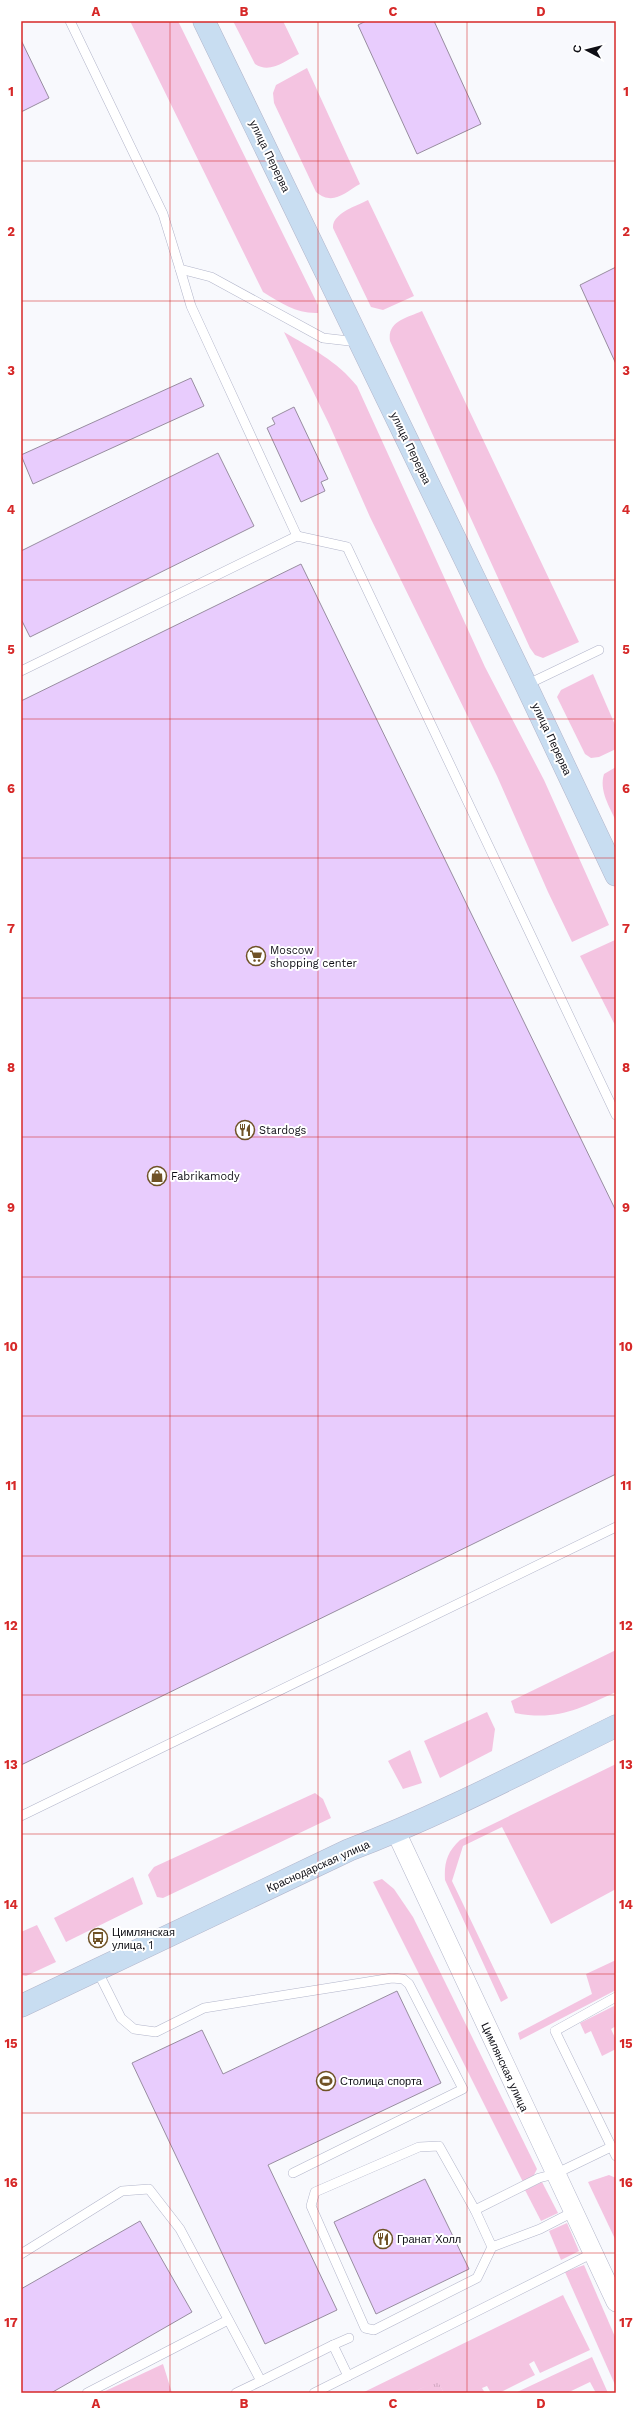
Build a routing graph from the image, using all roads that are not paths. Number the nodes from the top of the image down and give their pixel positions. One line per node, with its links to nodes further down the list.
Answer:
1 (70, 21): 3 (lane)
2 (204, 21): 4 (street, улица Перерва)
3 (180, 269): 4 (lane); 5 (lane)
4 (360, 342): 8 (street, улица Перерва)
5 (296, 536): 7 (lane); 10 (lane)
6 (599, 650): 8 (lane)
7 (21, 671)
8 (526, 686): 9 (street, улица Перерва)
9 (616, 875)
10 (616, 1115)
11 (616, 1527): 13 (lane)
12 (616, 1726): 14 (street, Краснодарская улица)
13 (21, 1816)
14 (396, 1832): 15 (street, Краснодарская улица); 21 (street, Цимлянская улица)
15 (97, 1970): 17 (street, Краснодарская улица); 20 (lane)
16 (616, 1997): 18 (lane)
17 (21, 2006)
18 (612, 2147): 19 (lane); 21 (lane)
19 (616, 2156)
20 (293, 2173)
21 (555, 2174): 22 (lane); 23 (street, Цимлянская улица)
22 (475, 2210): 24 (lane); 24 (lane)
23 (574, 2212): 24 (lane); 25 (street, Цимлянская улица)
24 (492, 2247)
25 (593, 2253): 27 (street, Цимлянская улица); 31 (lane)
26 (21, 2254): 28 (lane)
27 (616, 2302)
28 (228, 2320): 32 (lane); 33 (lane)
29 (349, 2338): 30 (lane)
30 (333, 2345): 31 (lane); 32 (lane)
31 (348, 2376): 35 (lane)
32 (261, 2381): 34 (lane)
33 (87, 2393)
34 (236, 2393)
35 (314, 2393)

